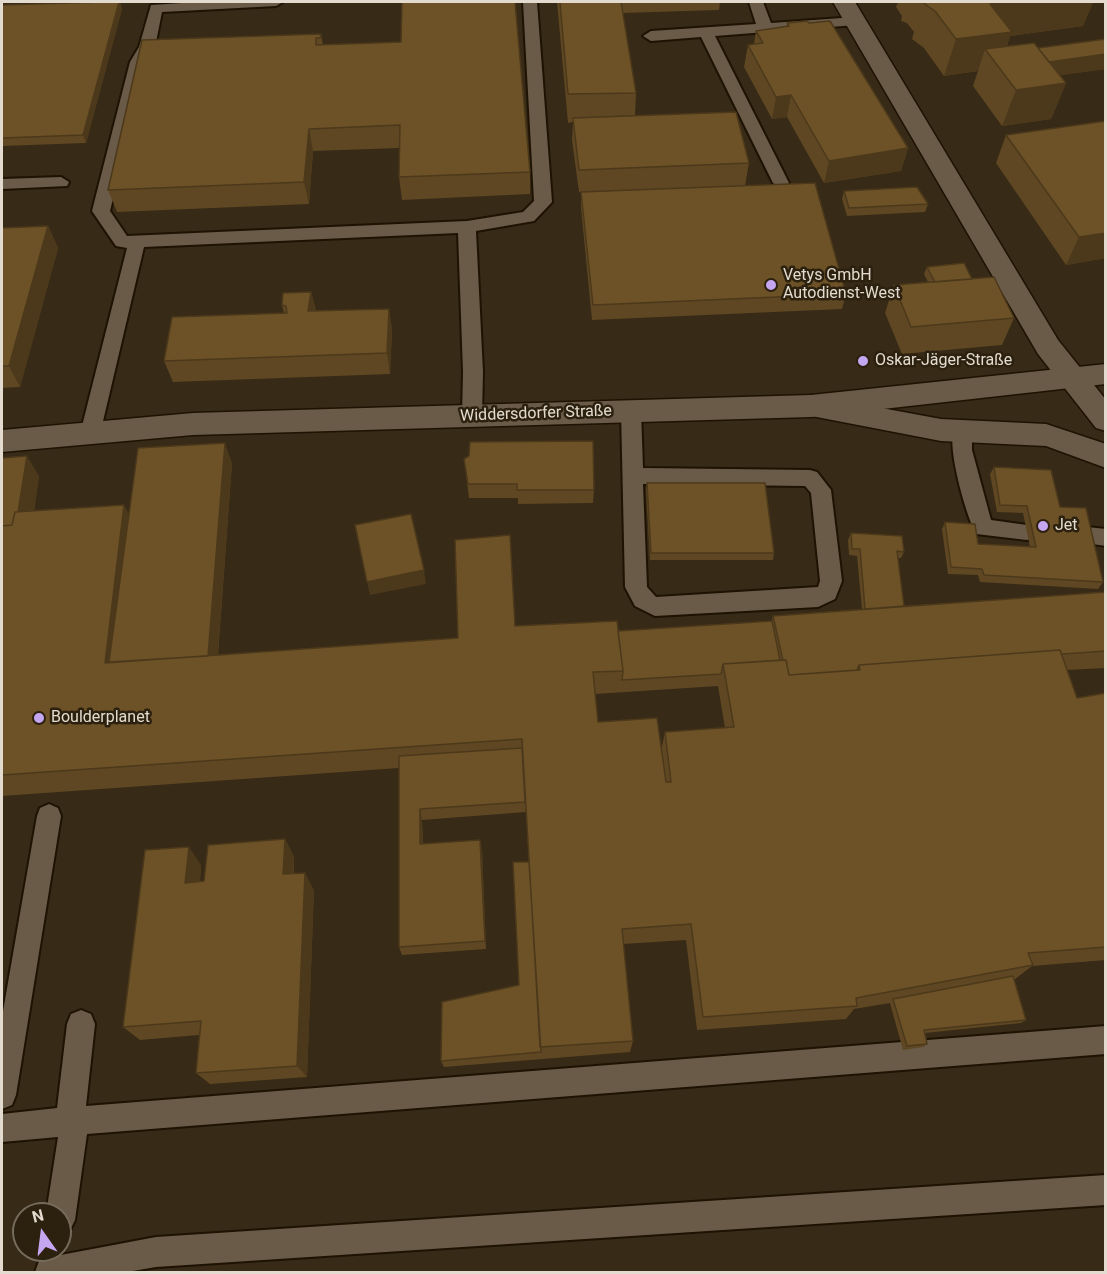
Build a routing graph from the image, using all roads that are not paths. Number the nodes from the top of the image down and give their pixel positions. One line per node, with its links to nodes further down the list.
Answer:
1 (276, 2): 12 (lane)
2 (530, 2): 11 (lane)
3 (756, 2): 5 (lane)
4 (850, 11): 5 (lane); 14 (main road)
5 (765, 28): 6 (lane)
6 (706, 32): 7 (lane); 9 (lane)
7 (651, 36)
8 (61, 182): 10 (lane)
9 (781, 183)
10 (2, 184)
11 (467, 227): 12 (lane); 17 (lane)
12 (137, 242): 20 (lane)
13 (1106, 374): 14 (main road, Widdersdorfer Straße)
14 (1071, 379): 15 (main road, Widdersdorfer Straße); 18 (main road)
15 (811, 406): 16 (main road, Widdersdorfer Straße); 19 (main road)
16 (631, 411): 17 (main road, Widdersdorfer Straße); 23 (lane)
17 (472, 416): 20 (main road, Widdersdorfer Straße)
18 (1106, 420)
19 (962, 431): 22 (main road); 24 (lane)
20 (90, 434): 21 (main road, Widdersdorfer Straße)
21 (2, 441)
22 (1106, 457)
23 (633, 476): 23 (lane)
24 (1027, 532)
25 (48, 816): 28 (lane)
26 (81, 1024): 29 (lane)
27 (1106, 1040): 29 (lane)
28 (2, 1095)
29 (73, 1121): 30 (lane); 32 (lane)
30 (2, 1128)
31 (1106, 1190): 33 (lane)
32 (62, 1202)
33 (55, 1264)

